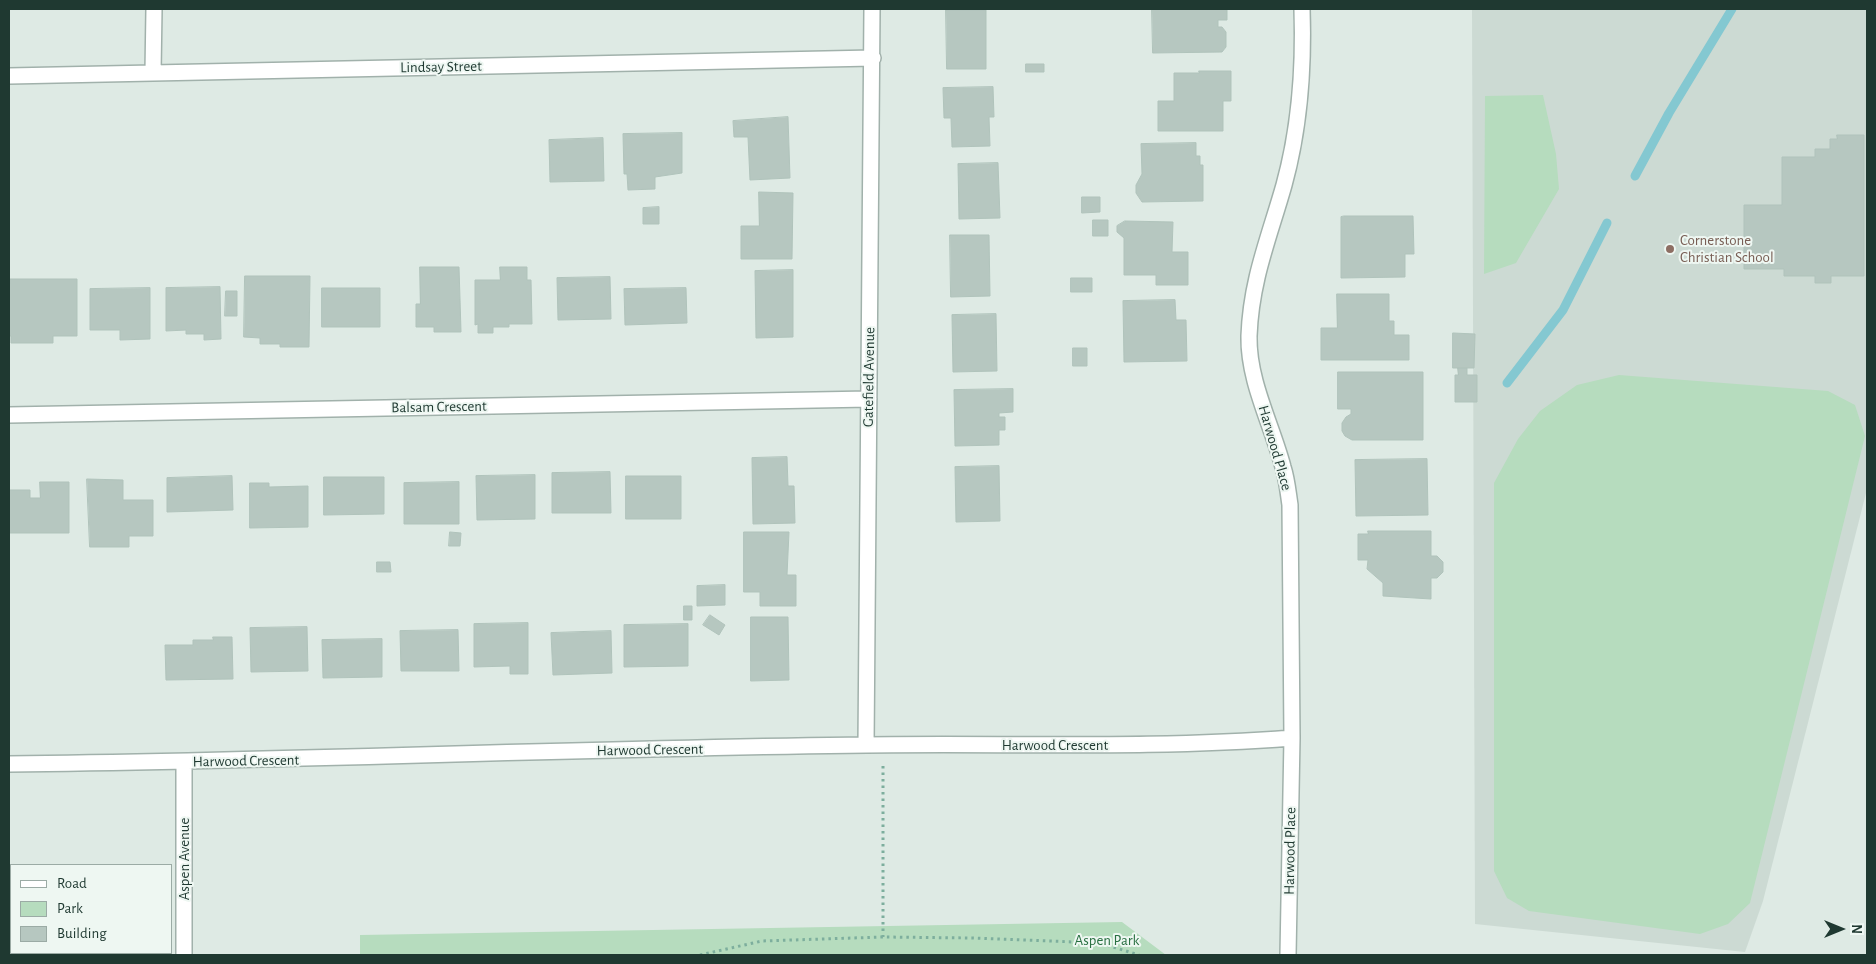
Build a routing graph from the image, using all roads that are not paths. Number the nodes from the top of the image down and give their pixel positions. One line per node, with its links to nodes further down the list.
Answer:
1 (154, 9): 5 (street)
2 (872, 9): 4 (street, Gatefield Avenue)
3 (1302, 9): 9 (street, Harwood Place)
4 (873, 58): 5 (street, Lindsay Street); 7 (street, Gatefield Avenue)
5 (153, 72): 6 (street, Lindsay Street)
6 (9, 76)
7 (869, 399): 8 (street, Balsam Crescent); 10 (street, Gatefield Avenue)
8 (9, 415)
9 (1292, 738): 10 (street, Harwood Crescent); 14 (street, Harwood Place)
10 (866, 745): 11 (street, Harwood Crescent)
11 (184, 762): 12 (street, Harwood Crescent); 13 (street, Aspen Avenue)
12 (9, 764)
13 (184, 955)
14 (1288, 955)

